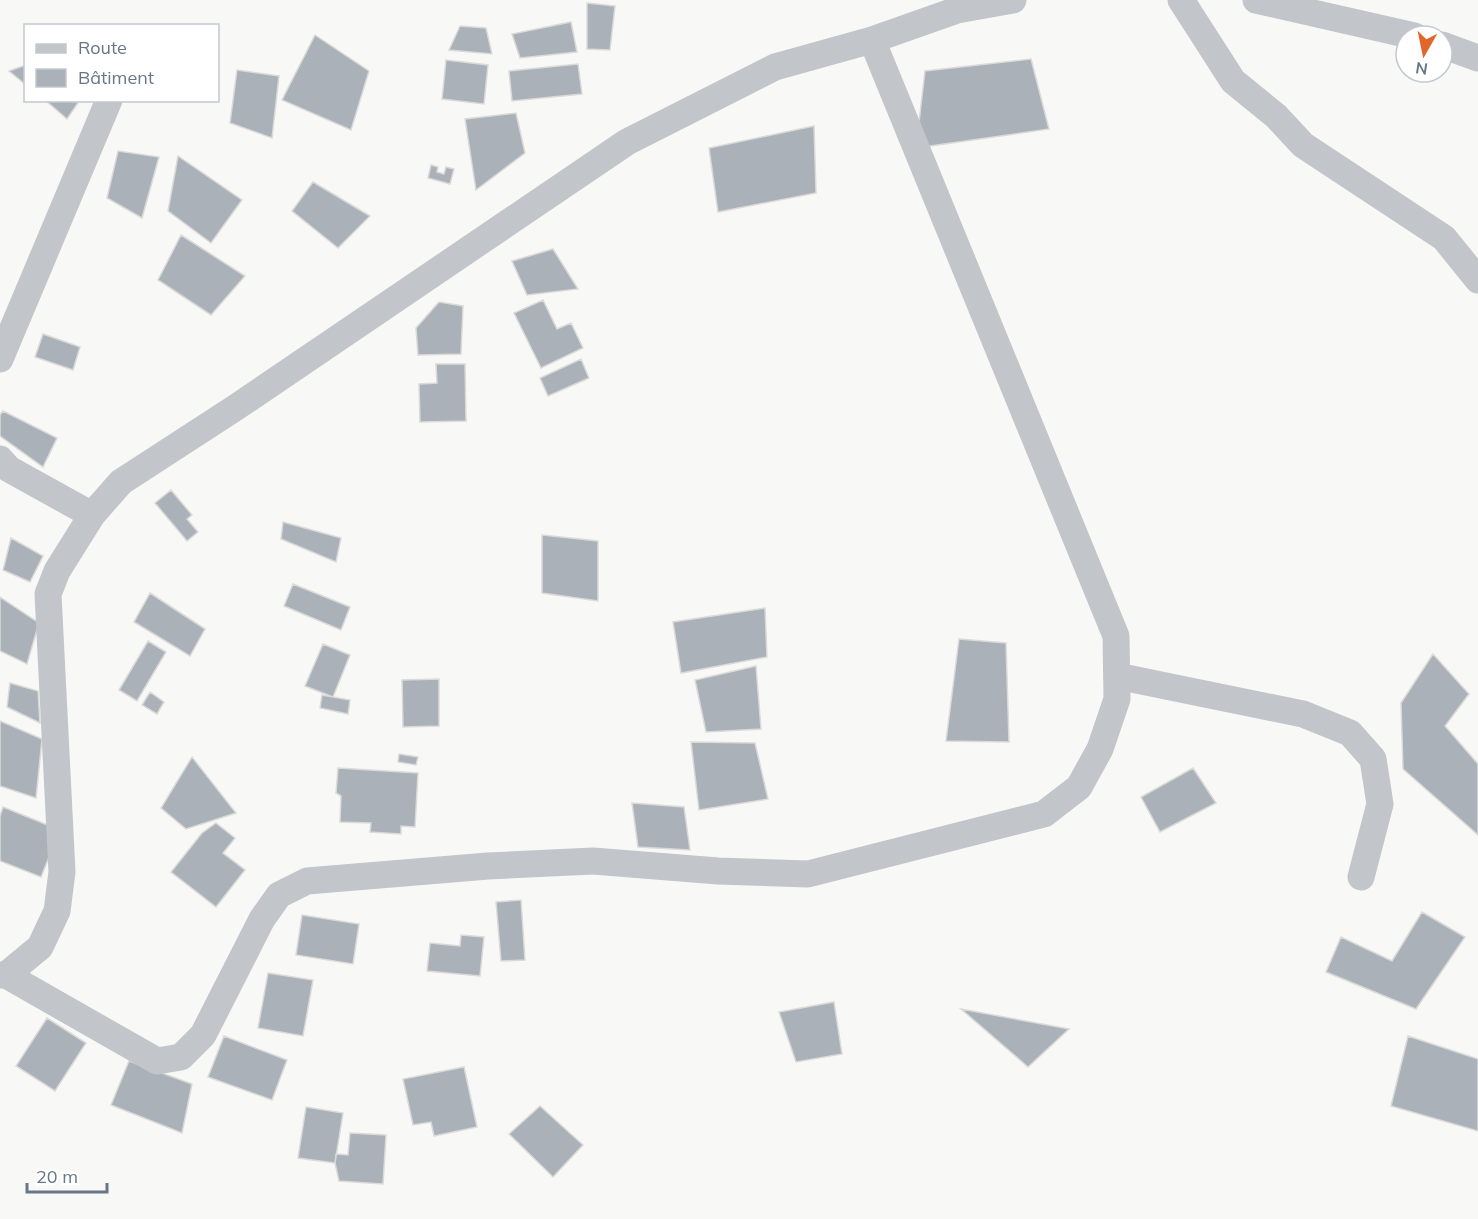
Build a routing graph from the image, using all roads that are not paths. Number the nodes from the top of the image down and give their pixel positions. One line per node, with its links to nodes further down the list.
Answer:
1 (1013, 0): 5 (street)
2 (1181, 0): 9 (street)
3 (1256, 0): 4 (street)
4 (1394, 31)
5 (872, 40): 12 (street); 13 (street)
6 (1454, 49): 7 (street)
7 (1478, 58)
8 (108, 102): 10 (street)
9 (1478, 280)
10 (0, 359)
11 (0, 459): 12 (street)
12 (92, 515): 15 (street)
13 (1117, 676): 14 (street); 15 (street)
14 (1361, 877)
15 (3, 975)

